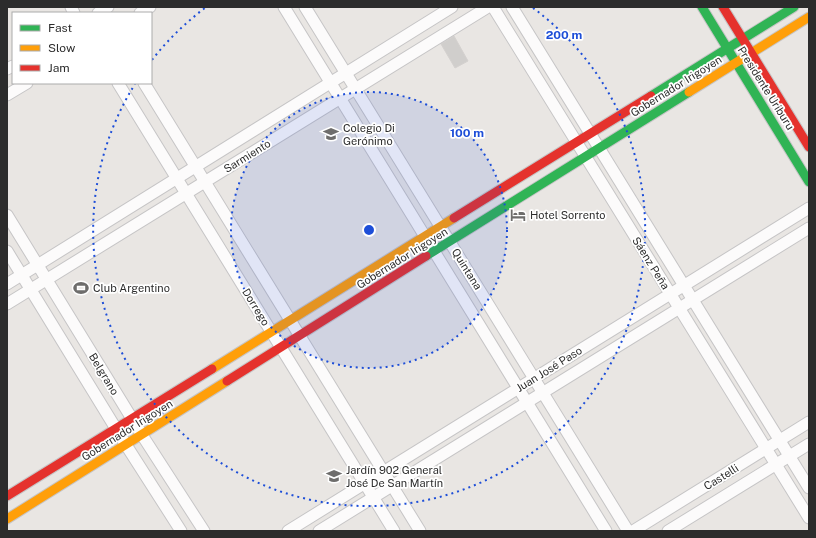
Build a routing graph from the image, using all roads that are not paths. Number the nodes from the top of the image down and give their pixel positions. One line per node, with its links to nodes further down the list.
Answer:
1 (284, 7): 16 (street, Quintana)
2 (306, 7): 15 (street, Quintana)
3 (452, 7): 15 (street, Sarmiento)
4 (488, 7): 20 (street, Sarmiento)
5 (493, 7): 24 (street, Sáenz Peña)
6 (512, 7): 23 (street, Sáenz Peña)
7 (702, 7): 12 (street, Presidente Uriburu)
8 (723, 7): 11 (street, Presidente Uriburu)
9 (794, 7): 11 (street, Gobernador Irigoyen)
10 (809, 17): 13 (street, Gobernador Irigoyen)
11 (742, 38): 12 (street, Gobernador Irigoyen); 13 (street, Presidente Uriburu)
12 (727, 48): 14 (street, Presidente Uriburu); 23 (street, Gobernador Irigoyen)
13 (751, 52): 14 (street, Gobernador Irigoyen); 25 (street, Presidente Uriburu)
14 (736, 63): 26 (street, Gobernador Irigoyen); 31 (street, Presidente Uriburu)
15 (346, 73): 16 (street, Sarmiento); 20 (street, Quintana)
16 (330, 83): 22 (street, Quintana); 28 (street, Sarmiento)
17 (25, 84): 21 (street)
18 (119, 84): 29 (street, Dorrego)
19 (145, 84): 28 (street, Dorrego)
20 (356, 88): 22 (street, Sarmiento); 35 (street, Quintana)
21 (7, 95)
22 (340, 98): 30 (street, Sarmiento); 37 (street, Quintana)
23 (590, 133): 24 (street, Gobernador Irigoyen); 26 (street, Sáenz Peña)
24 (576, 142): 27 (street, Sáenz Peña); 35 (street, Gobernador Irigoyen)
25 (809, 147)
26 (600, 148): 27 (street, Gobernador Irigoyen); 45 (street, Sáenz Peña)
27 (586, 157): 38 (street, Gobernador Irigoyen); 47 (street, Sáenz Peña)
28 (195, 167): 29 (street, Sarmiento); 30 (street, Dorrego)
29 (176, 178): 32 (street, Dorrego); 41 (street, Sarmiento)
30 (205, 182): 32 (street, Sarmiento); 51 (street, Dorrego)
31 (809, 182)
32 (186, 194): 43 (street, Sarmiento); 52 (street, Dorrego)
33 (809, 208): 45 (street, Juan José Paso)
34 (7, 216): 41 (street, Belgrano)
35 (441, 226): 37 (street, Gobernador Irigoyen); 38 (street, Quintana)
36 (809, 228): 48 (street, Juan José Paso)
37 (425, 236): 40 (street, Quintana); 51 (street, Gobernador Irigoyen)
38 (450, 242): 40 (street, Gobernador Irigoyen); 55 (street, Quintana)
39 (7, 251): 42 (street, Belgrano)
40 (434, 252): 53 (street, Gobernador Irigoyen); 56 (street, Quintana)
41 (37, 265): 42 (street, Sarmiento); 43 (street, Belgrano)
42 (22, 274): 44 (street, Sarmiento); 46 (street, Belgrano)
43 (46, 280): 46 (street, Sarmiento); 59 (street, Belgrano)
44 (7, 284)
45 (684, 285): 47 (street, Juan José Paso); 48 (street, Sáenz Peña)
46 (31, 290): 49 (street, Sarmiento); 61 (street, Belgrano)
47 (670, 294): 50 (street, Sáenz Peña); 55 (street, Juan José Paso)
48 (693, 300): 50 (street, Juan José Paso); 63 (street, Sáenz Peña)
49 (7, 304)
50 (679, 309): 57 (street, Juan José Paso); 66 (street, Sáenz Peña)
51 (290, 320): 52 (street, Gobernador Irigoyen); 53 (street, Dorrego)
52 (271, 332): 54 (street, Dorrego); 59 (street, Gobernador Irigoyen)
53 (300, 336): 54 (street, Gobernador Irigoyen); 69 (street, Dorrego)
54 (281, 348): 62 (street, Gobernador Irigoyen); 70 (street, Dorrego)
55 (534, 378): 56 (street, Juan José Paso); 57 (street, Quintana)
56 (518, 388): 58 (street, Quintana); 69 (street, Juan José Paso)
57 (543, 393): 58 (street, Juan José Paso); 84 (street, Quintana)
58 (527, 403): 71 (street, Juan José Paso); 83 (street, Quintana)
59 (131, 419): 61 (street, Gobernador Irigoyen); 62 (street, Belgrano)
60 (809, 422): 63 (street, Castelli)
61 (116, 428): 65 (street, Belgrano); 73 (street, Gobernador Irigoyen)
62 (142, 435): 65 (street, Gobernador Irigoyen); 78 (street, Belgrano)
63 (780, 440): 66 (street, Castelli); 67 (street, Sáenz Peña)
64 (809, 444): 67 (street, Castelli)
65 (126, 445): 76 (street, Gobernador Irigoyen); 77 (street, Belgrano)
66 (766, 449): 68 (street, Sáenz Peña); 85 (street, Castelli)
67 (789, 456): 68 (street, Castelli); 72 (street, Sáenz Peña)
68 (776, 464): 75 (street, Sáenz Peña); 86 (street, Castelli)
69 (383, 472): 70 (street, Juan José Paso); 71 (street, Dorrego)
70 (365, 484): 74 (street, Dorrego); 79 (street, Juan José Paso)
71 (392, 486): 74 (street, Juan José Paso); 82 (street, Dorrego)
72 (809, 488)
73 (7, 496)
74 (373, 498): 80 (street, Juan José Paso); 81 (street, Dorrego)
75 (809, 518)
76 (7, 519)
77 (181, 531)
78 (204, 531)
79 (288, 531)
80 (319, 531)
81 (394, 531)
82 (420, 531)
83 (606, 531)
84 (628, 531)
85 (633, 531)
86 (668, 531)

